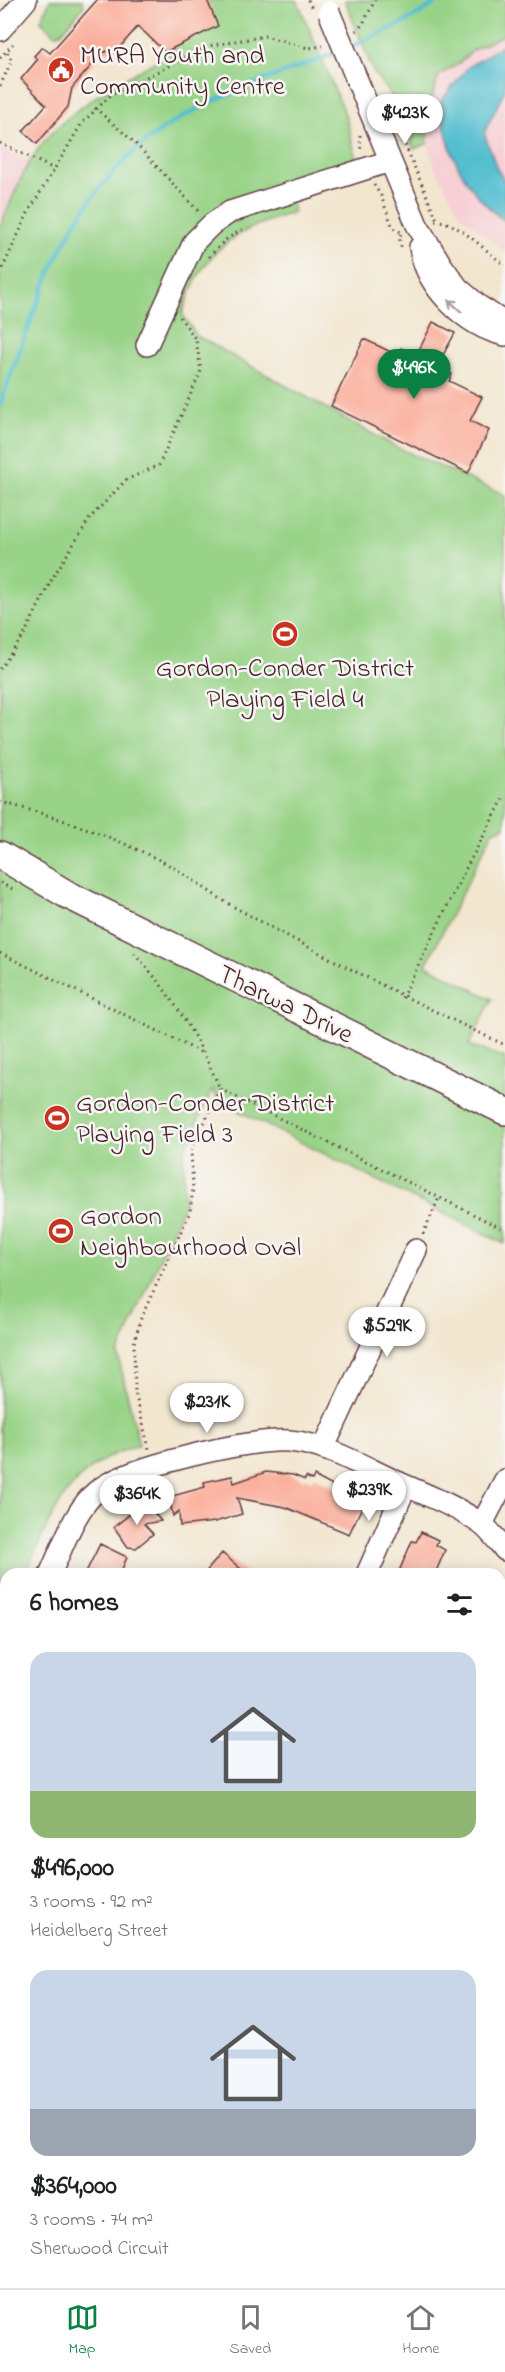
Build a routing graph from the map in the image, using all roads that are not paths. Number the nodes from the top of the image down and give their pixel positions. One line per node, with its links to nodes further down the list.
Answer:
1 (26, 0): 3 (street)
2 (326, 6): 4 (street, bridge)
3 (0, 30)
4 (390, 161): 5 (street); 8 (street)
5 (419, 226): 6 (street); 7 (street, one-way to 5)
6 (505, 323)
7 (505, 335)
8 (147, 345)
9 (0, 855): 11 (main road, Tharwa Drive)
10 (0, 869): 11 (main road, Tharwa Drive)
11 (68, 895): 12 (main road, Tharwa Drive)
12 (505, 1111)
13 (416, 1250): 14 (street)
14 (323, 1449): 16 (street); 19 (street)
15 (505, 1480): 17 (street)
16 (406, 1486): 17 (street); 20 (street)
17 (482, 1524): 18 (street)
18 (505, 1550)
19 (53, 1568)
20 (370, 1568)

